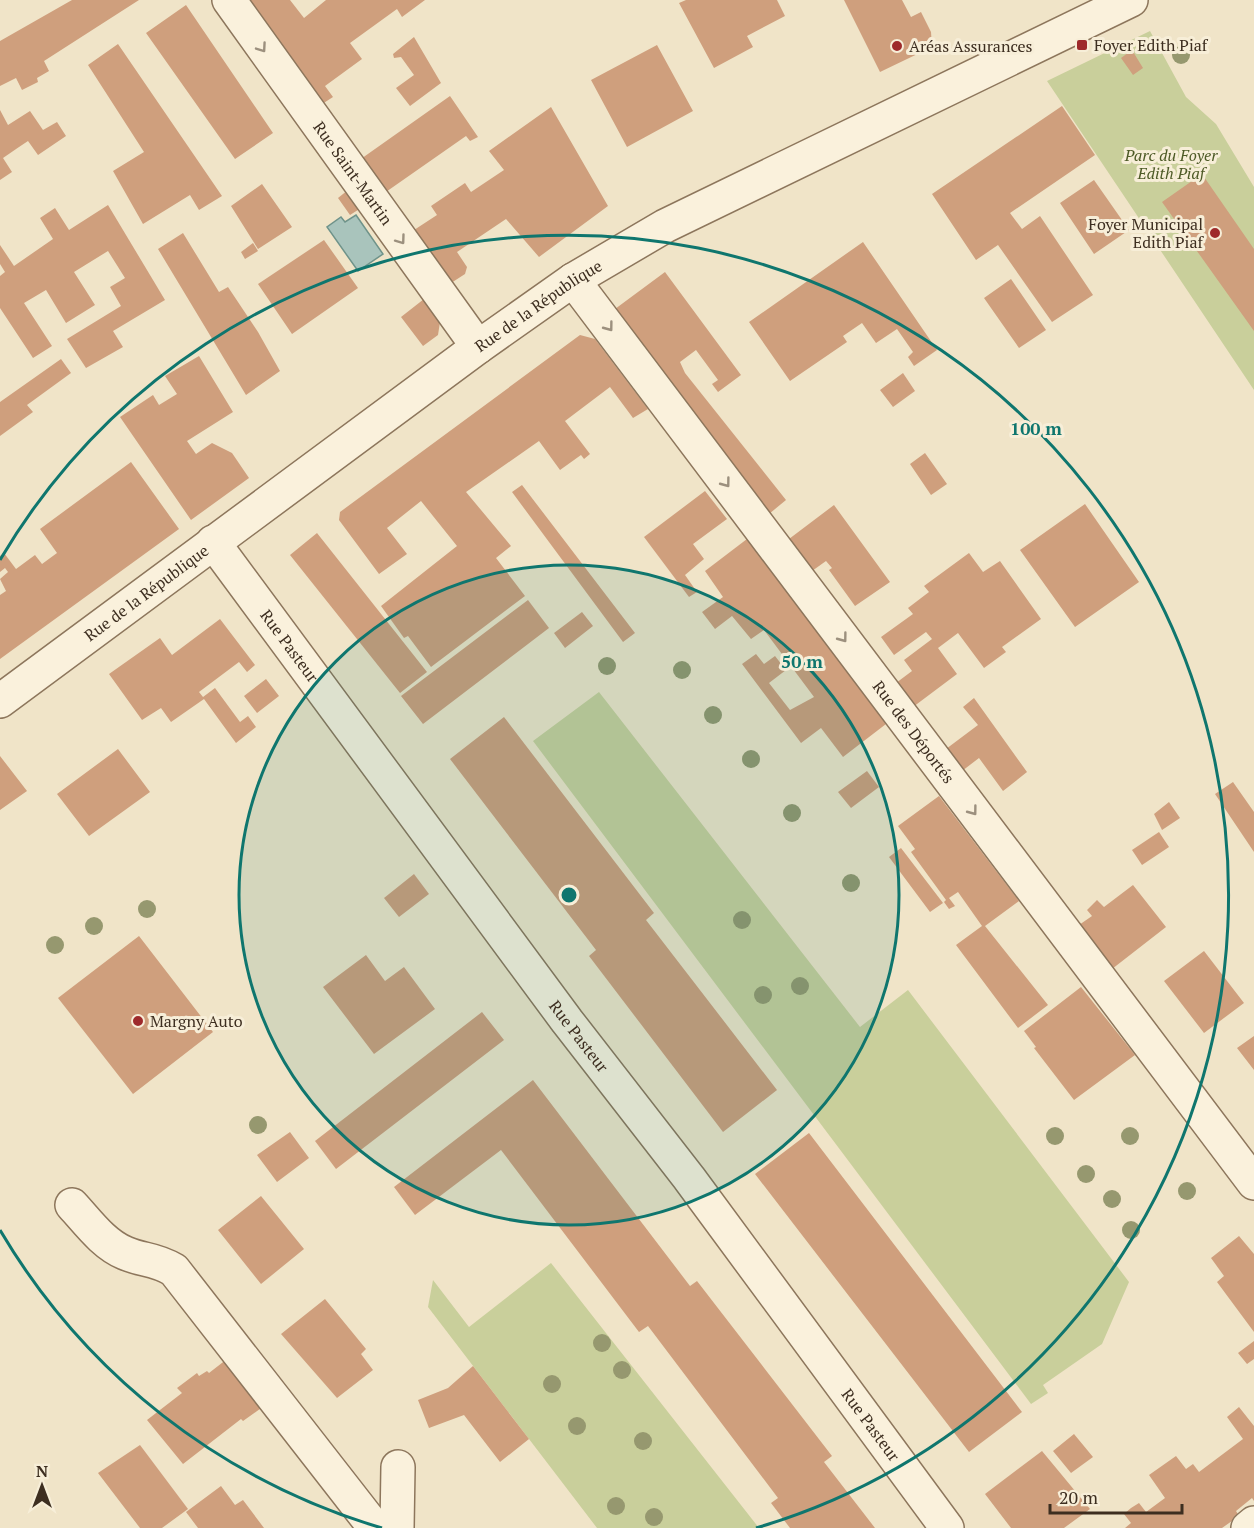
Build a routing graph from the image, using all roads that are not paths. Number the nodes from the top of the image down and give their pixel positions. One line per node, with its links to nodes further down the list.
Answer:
1 (229, 0): 4 (street, Rue Saint-Martin, one-way to 4)
2 (1131, 0): 3 (street, Rue de la République)
3 (573, 280): 4 (street, Rue de la République); 7 (street, Rue des Déportés, one-way to 7)
4 (478, 347): 5 (street, Rue de la République)
5 (213, 542): 6 (street, Rue de la République); 13 (street, Rue Pasteur)
6 (0, 701)
7 (1254, 1183)
8 (72, 1204): 11 (street)
9 (398, 1467): 12 (street)
10 (1254, 1523): 14 (street)
11 (375, 1528)
12 (397, 1528)
13 (947, 1528)
14 (1248, 1528)

